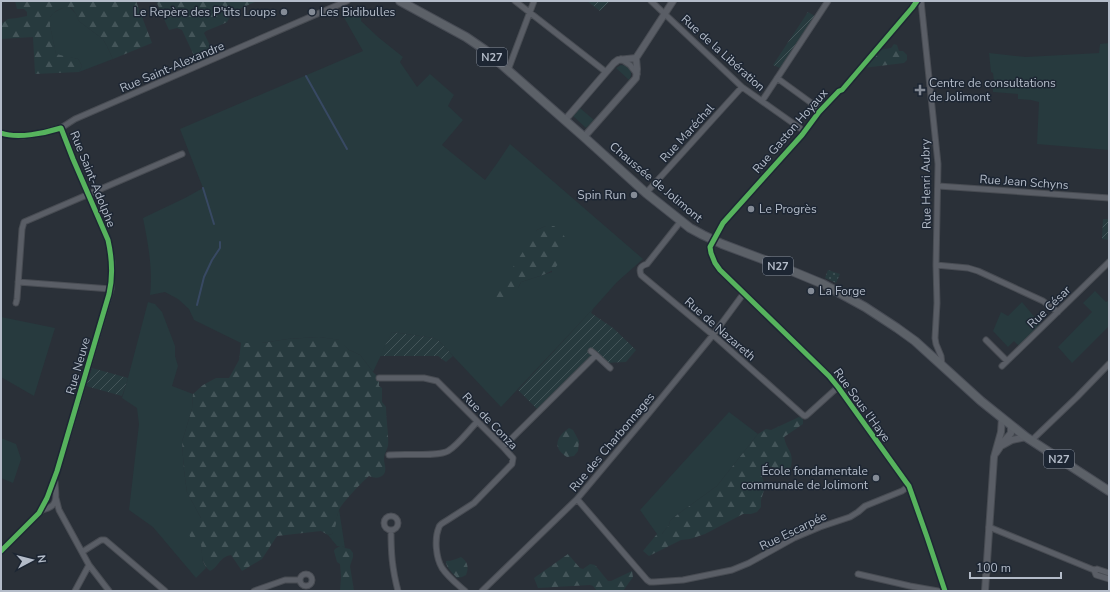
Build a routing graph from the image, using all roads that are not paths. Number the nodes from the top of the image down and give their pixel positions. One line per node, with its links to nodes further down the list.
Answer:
1 (347, 1): 23 (street, Rue Saint-Alexandre)
2 (400, 1): 10 (main road, Chaussée de Jolimont / N27)
3 (516, 1): 11 (street)
4 (534, 1): 11 (street)
5 (651, 1): 12 (street, Rue de la Libération)
6 (673, 1): 12 (street)
7 (828, 1): 18 (street)
8 (917, 1): 21 (street, Rue Gaston Hoyaux)
9 (921, 1): 28 (street, Rue Henri Aubry)
10 (413, 4): 15 (main road, Chaussée de Jolimont / N27)
11 (530, 12): 15 (street); 16 (street)
12 (665, 14): 13 (street); 19 (street, Rue de la Libération)
13 (636, 58): 14 (street); 17 (street)
14 (621, 59): 16 (street); 17 (street)
15 (508, 70): 22 (main road, Chaussée de Jolimont / N27)
16 (606, 72): 22 (street)
17 (637, 74): 26 (street)
18 (777, 78): 20 (street); 21 (street, Rue Gaston Hoyaux)
19 (742, 87): 20 (street, Rue de la Libération); 29 (street, Rue Maréchal)
20 (762, 101): 24 (street, Rue de la Libération)
21 (821, 110): 24 (street, Rue Gaston Hoyaux)
22 (565, 120): 26 (main road, Chaussée de Jolimont / N27)
23 (61, 128): 25 (street, Rue Saint-Alexandre); 30 (street, Rue Saint-Adolphe)
24 (804, 131): 33 (street, Rue Gaston Hoyaux)
25 (1, 133)
26 (584, 137): 29 (main road, Chaussée de Jolimont / N27)
27 (182, 154): 30 (street)
28 (938, 186): 31 (street, Rue Jean Schyns); 36 (street, Rue Henri Aubry)
29 (646, 193): 32 (main road, Chaussée de Jolimont / N27)
30 (88, 194): 35 (street, Rue Saint-Adolphe); 37 (street)
31 (1109, 198)
32 (681, 221): 33 (main road, Chaussée de Jolimont / N27); 42 (street, Rue de Nazareth)
33 (713, 240): 39 (street, Rue Sous l'Haye); 48 (main road, Chaussée de Jolimont / N27)
34 (1109, 262): 41 (street, Rue César)
35 (112, 265): 38 (street, Rue Neuve)
36 (936, 265): 41 (street); 48 (street, Rue Henri Aubry)
37 (18, 282): 38 (street); 40 (street)
38 (110, 289): 61 (street, Rue Neuve)
39 (744, 293): 42 (street, Rue des Charbonnages); 52 (street, Rue Sous l'Haye)
40 (16, 303)
41 (1058, 312): 46 (street, Rue César)
42 (713, 335): 52 (street, Rue de Nazareth); 64 (street, Rue des Charbonnages)
43 (986, 340): 46 (street)
44 (591, 351): 45 (street)
45 (596, 355): 50 (street); 57 (street)
46 (1007, 361): 49 (street, Rue César)
47 (1109, 364): 56 (street)
48 (943, 366): 53 (main road, Chaussée de Jolimont / N27)
49 (1002, 366)
50 (610, 368)
51 (379, 378): 54 (street, Rue de Conza)
52 (838, 387): 62 (street, Rue Sous l'Haye)
53 (1002, 418): 55 (main road, N27); 60 (street)
54 (477, 422): 57 (street, Rue de Conza); 59 (street)
55 (1011, 426): 56 (main road, N27); 58 (street)
56 (1028, 439): 58 (street); 63 (main road, N27)
57 (503, 447): 83 (street, Rue de Conza)
58 (998, 451): 60 (street)
59 (390, 455)
60 (994, 457): 68 (street)
61 (57, 471): 65 (street, Rue Neuve); 66 (street, Rue Neuve)
62 (909, 486): 64 (street, Rue Escarpée); 86 (street, Rue Sous l'Haye)
63 (1109, 491)
64 (577, 498): 84 (street, Rue des Charbonnages)
65 (48, 500): 66 (street); 67 (street)
66 (56, 506): 67 (street); 71 (street)
67 (39, 513): 70 (street)
68 (989, 527): 73 (street); 87 (street)
69 (391, 530): 82 (street)
70 (1, 551)
71 (82, 552): 72 (street); 80 (street)
72 (89, 565): 78 (street); 79 (street)
73 (1094, 570): 75 (street); 76 (street)
74 (858, 574): 85 (street)
75 (1109, 574)
76 (1109, 579)
77 (299, 580): 81 (street)
78 (75, 591)
79 (109, 591)
80 (165, 591)
81 (254, 591)
82 (398, 591)
83 (465, 591)
84 (482, 591)
85 (938, 591)
86 (945, 591)
87 (985, 591)

